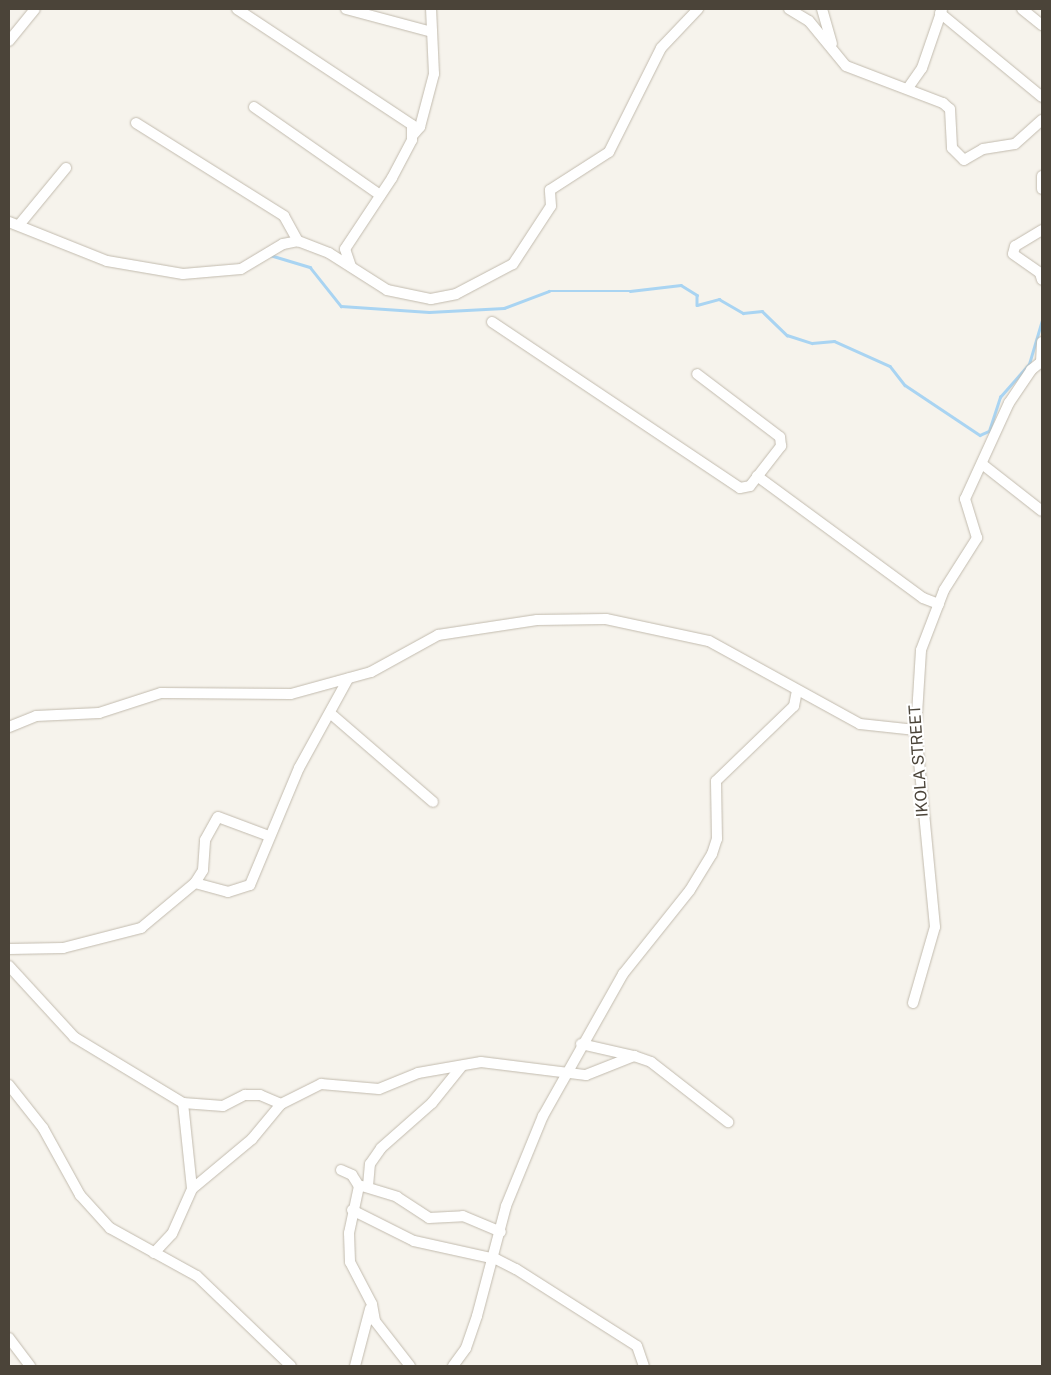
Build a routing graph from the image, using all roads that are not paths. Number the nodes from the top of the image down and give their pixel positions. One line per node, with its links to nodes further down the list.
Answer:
1 (35, 9): 12 (street)
2 (237, 9): 19 (street)
3 (346, 9): 11 (street)
4 (431, 9): 11 (street)
5 (698, 9): 27 (street)
6 (789, 9): 13 (street)
7 (822, 9): 13 (street)
8 (1022, 9): 10 (street)
9 (941, 11): 14 (street); 15 (street)
10 (1042, 25)
11 (432, 32): 19 (street)
12 (9, 41)
13 (834, 51): 14 (street)
14 (908, 88): 17 (street)
15 (1042, 97)
16 (254, 107): 23 (street)
17 (1042, 120)
18 (136, 123): 26 (street)
19 (413, 135): 23 (street)
20 (66, 168): 24 (street)
21 (1042, 176): 22 (street)
22 (1042, 189)
23 (380, 195): 27 (street)
24 (14, 224): 26 (street)
25 (1042, 230): 28 (street)
26 (298, 241): 27 (street)
27 (353, 268)
28 (1042, 280)
29 (492, 322): 33 (street)
30 (1042, 342): 32 (street, IKOLA STREET)
31 (697, 374): 33 (street)
32 (982, 464): 34 (street); 35 (street, IKOLA STREET)
33 (757, 476): 35 (street)
34 (1042, 511)
35 (939, 604): 40 (street, IKOLA STREET)
36 (348, 679): 37 (street); 38 (street); 39 (street)
37 (798, 691): 40 (street); 47 (street)
38 (330, 712): 41 (street); 42 (street)
39 (9, 727)
40 (916, 730): 46 (street, IKOLA STREET)
41 (433, 802)
42 (269, 836): 43 (street); 43 (street)
43 (195, 883): 44 (street)
44 (9, 949)
45 (9, 966): 52 (street)
46 (913, 1003)
47 (581, 1044): 48 (street); 50 (street)
48 (634, 1056): 50 (street); 54 (street)
49 (462, 1066): 50 (street); 53 (street); 56 (street)
50 (564, 1076): 59 (street)
51 (9, 1085): 60 (street)
52 (184, 1103): 53 (street); 57 (street)
53 (280, 1104): 57 (street)
54 (728, 1122)
55 (341, 1170): 56 (street)
56 (363, 1186): 58 (street); 59 (street)
57 (192, 1189): 60 (street)
58 (352, 1210): 61 (street); 62 (street)
59 (501, 1232): 61 (street)
60 (154, 1253): 65 (street)
61 (496, 1259): 68 (street); 69 (street)
62 (372, 1304): 66 (street); 67 (street)
63 (9, 1338): 64 (street)
64 (30, 1366)
65 (291, 1366)
66 (355, 1366)
67 (410, 1366)
68 (453, 1366)
69 (644, 1366)

